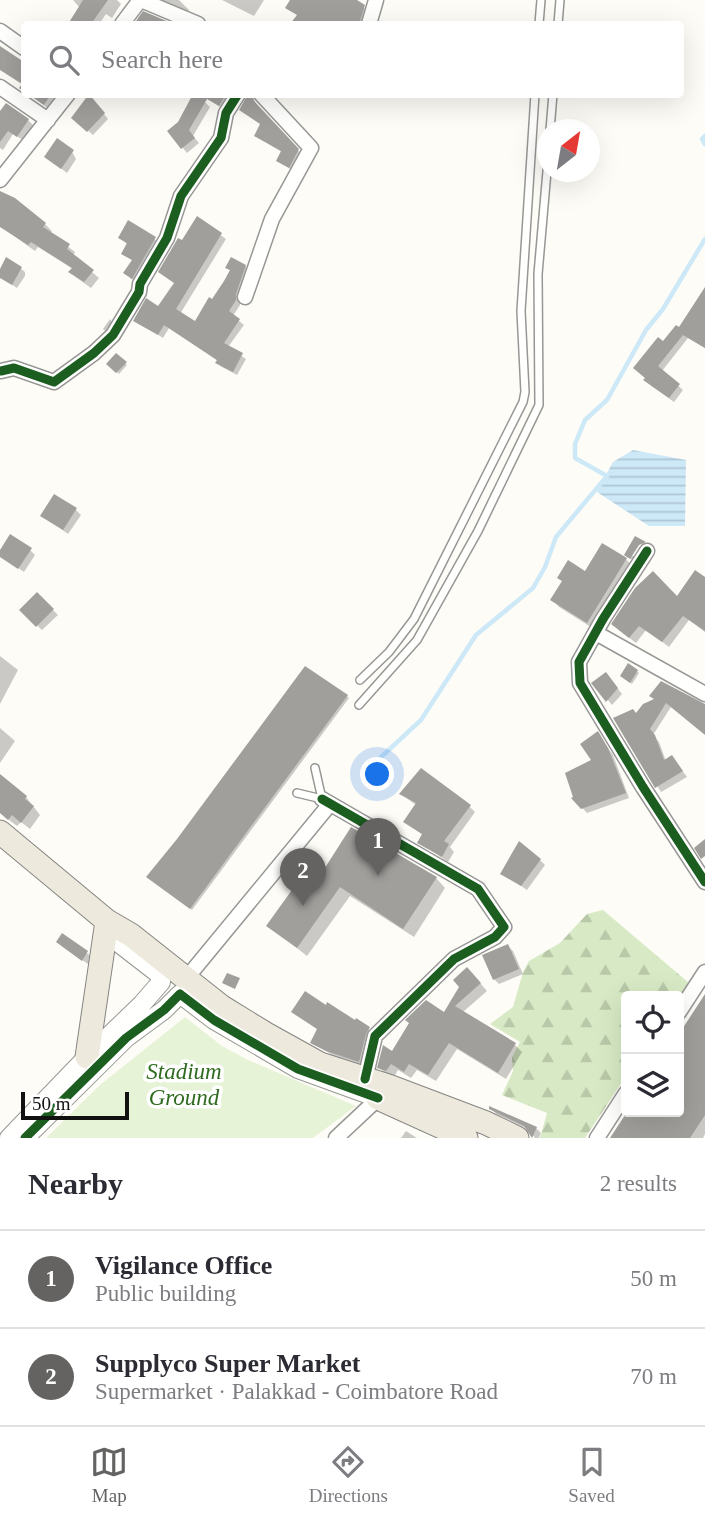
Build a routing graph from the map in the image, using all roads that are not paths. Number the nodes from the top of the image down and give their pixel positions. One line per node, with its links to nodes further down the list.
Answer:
1 (141, 0): 5 (street); 6 (street)
2 (376, 0): 7 (street)
3 (541, 0): 8 (lane)
4 (560, 0): 9 (lane)
5 (124, 21)
6 (191, 21)
7 (370, 21)
8 (540, 21)
9 (558, 21)
10 (0, 32): 11 (street)
11 (21, 46)
12 (0, 87): 19 (street)
13 (65, 98): 19 (street)
14 (235, 98): 23 (street)
15 (265, 98): 22 (street)
16 (534, 98): 26 (lane)
17 (553, 98): 18 (lane)
18 (551, 119)
19 (48, 120): 20 (street)
20 (0, 180)
21 (546, 182): 27 (lane)
22 (245, 297)
23 (0, 372)
24 (647, 551): 25 (street)
25 (596, 633): 29 (street); 35 (street)
26 (394, 645): 27 (lane); 28 (lane)
27 (405, 655): 30 (lane)
28 (360, 680)
29 (705, 694)
30 (359, 705)
31 (315, 768): 33 (lane)
32 (298, 793): 33 (lane)
33 (326, 802): 38 (street); 41 (street)
34 (0, 832): 36 (main road)
35 (705, 882)
36 (107, 921): 38 (main road); 40 (main road); 40 (street)
37 (705, 972): 39 (street)
38 (183, 987): 41 (main road); 42 (street); 45 (street)
39 (684, 1004)
40 (87, 1057): 44 (street)
41 (365, 1079): 42 (main road)
42 (384, 1093): 46 (street); 47 (main road); 48 (main road)
43 (621, 1101): 49 (street)
44 (9, 1138)
45 (25, 1138)
46 (336, 1138)
47 (466, 1138)
48 (517, 1138)
49 (597, 1138)

